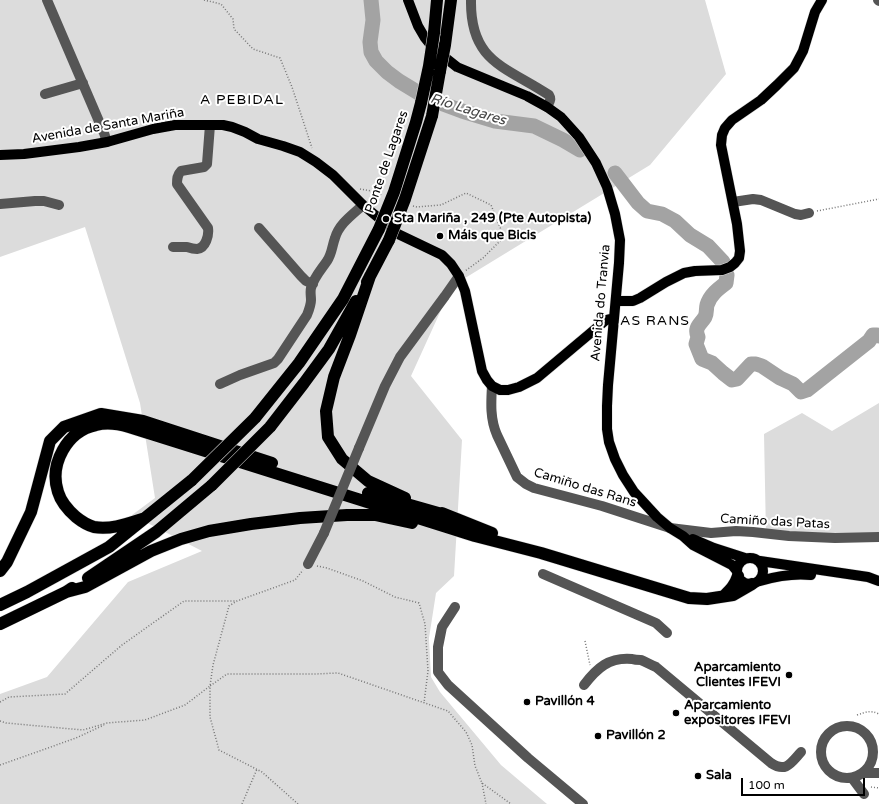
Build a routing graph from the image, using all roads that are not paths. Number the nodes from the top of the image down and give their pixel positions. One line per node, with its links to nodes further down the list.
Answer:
1 (47, 0): 7 (street)
2 (408, 0): 9 (main road, Avenida do Tranvia)
3 (437, 0): 28 (highway, Ponte de Lagares, bridge)
4 (451, 0): 20 (highway, Ponte de Lagares, bridge)
5 (470, 0): 9 (street)
6 (822, 0): 13 (main road)
7 (83, 83): 8 (street); 11 (street)
8 (45, 94)
9 (547, 107): 23 (main road, Avenida do Tranvia)
10 (210, 125): 11 (main road, Avenida de Santa Mariña); 16 (main road, Avenida de Santa Mariña); 19 (street)
11 (107, 142): 12 (main road, Avenida de Santa Mariña)
12 (0, 155)
13 (733, 202): 17 (street); 23 (main road)
14 (0, 204): 15 (street)
15 (59, 205)
16 (363, 206): 21 (main road, Avenida de Santa Mariña); 22 (street)
17 (809, 213)
18 (259, 228): 22 (street)
19 (174, 247)
20 (370, 276): 27 (highway); 42 (highway, bridge)
21 (459, 276): 26 (main road, Avenida de Santa Mariña); 36 (street, bridge)
22 (313, 284): 25 (street)
23 (616, 301): 24 (main road, Avenida do Tranvia)
24 (614, 318): 26 (main road); 29 (main road, Avenida do Tranvia)
25 (220, 384)
26 (492, 386): 29 (street, Camiño das Rans)
27 (449, 516): 33 (highway); 37 (highway)
28 (145, 518): 30 (highway); 44 (highway, Ponte de Lagares)
29 (670, 528): 31 (main road, Avenida do Tranvia); 32 (street, Camiño das Patas)
30 (474, 536): 33 (highway); 42 (highway)
31 (683, 536): 34 (main road, Avenida do Tranvia); 39 (main road, Avenida do Tranvia)
32 (879, 537)
33 (541, 553): 43 (highway)
34 (745, 558): 35 (main road); 39 (main road)
35 (760, 561): 40 (main road); 41 (main road)
36 (308, 564)
37 (0, 571)
38 (542, 574): 47 (street)
39 (737, 574): 40 (main road); 43 (highway)
40 (756, 582): 41 (main road); 43 (highway)
41 (879, 582)
42 (66, 592): 46 (highway)
43 (724, 596)
44 (0, 605)
45 (455, 607): 55 (street)
46 (0, 624)
47 (667, 632)
48 (584, 685): 49 (street)
49 (801, 752)
50 (876, 758): 51 (street); 53 (street)
51 (862, 773): 52 (street); 53 (street)
52 (879, 773)
53 (852, 778): 54 (street)
54 (864, 790)
55 (582, 804)

